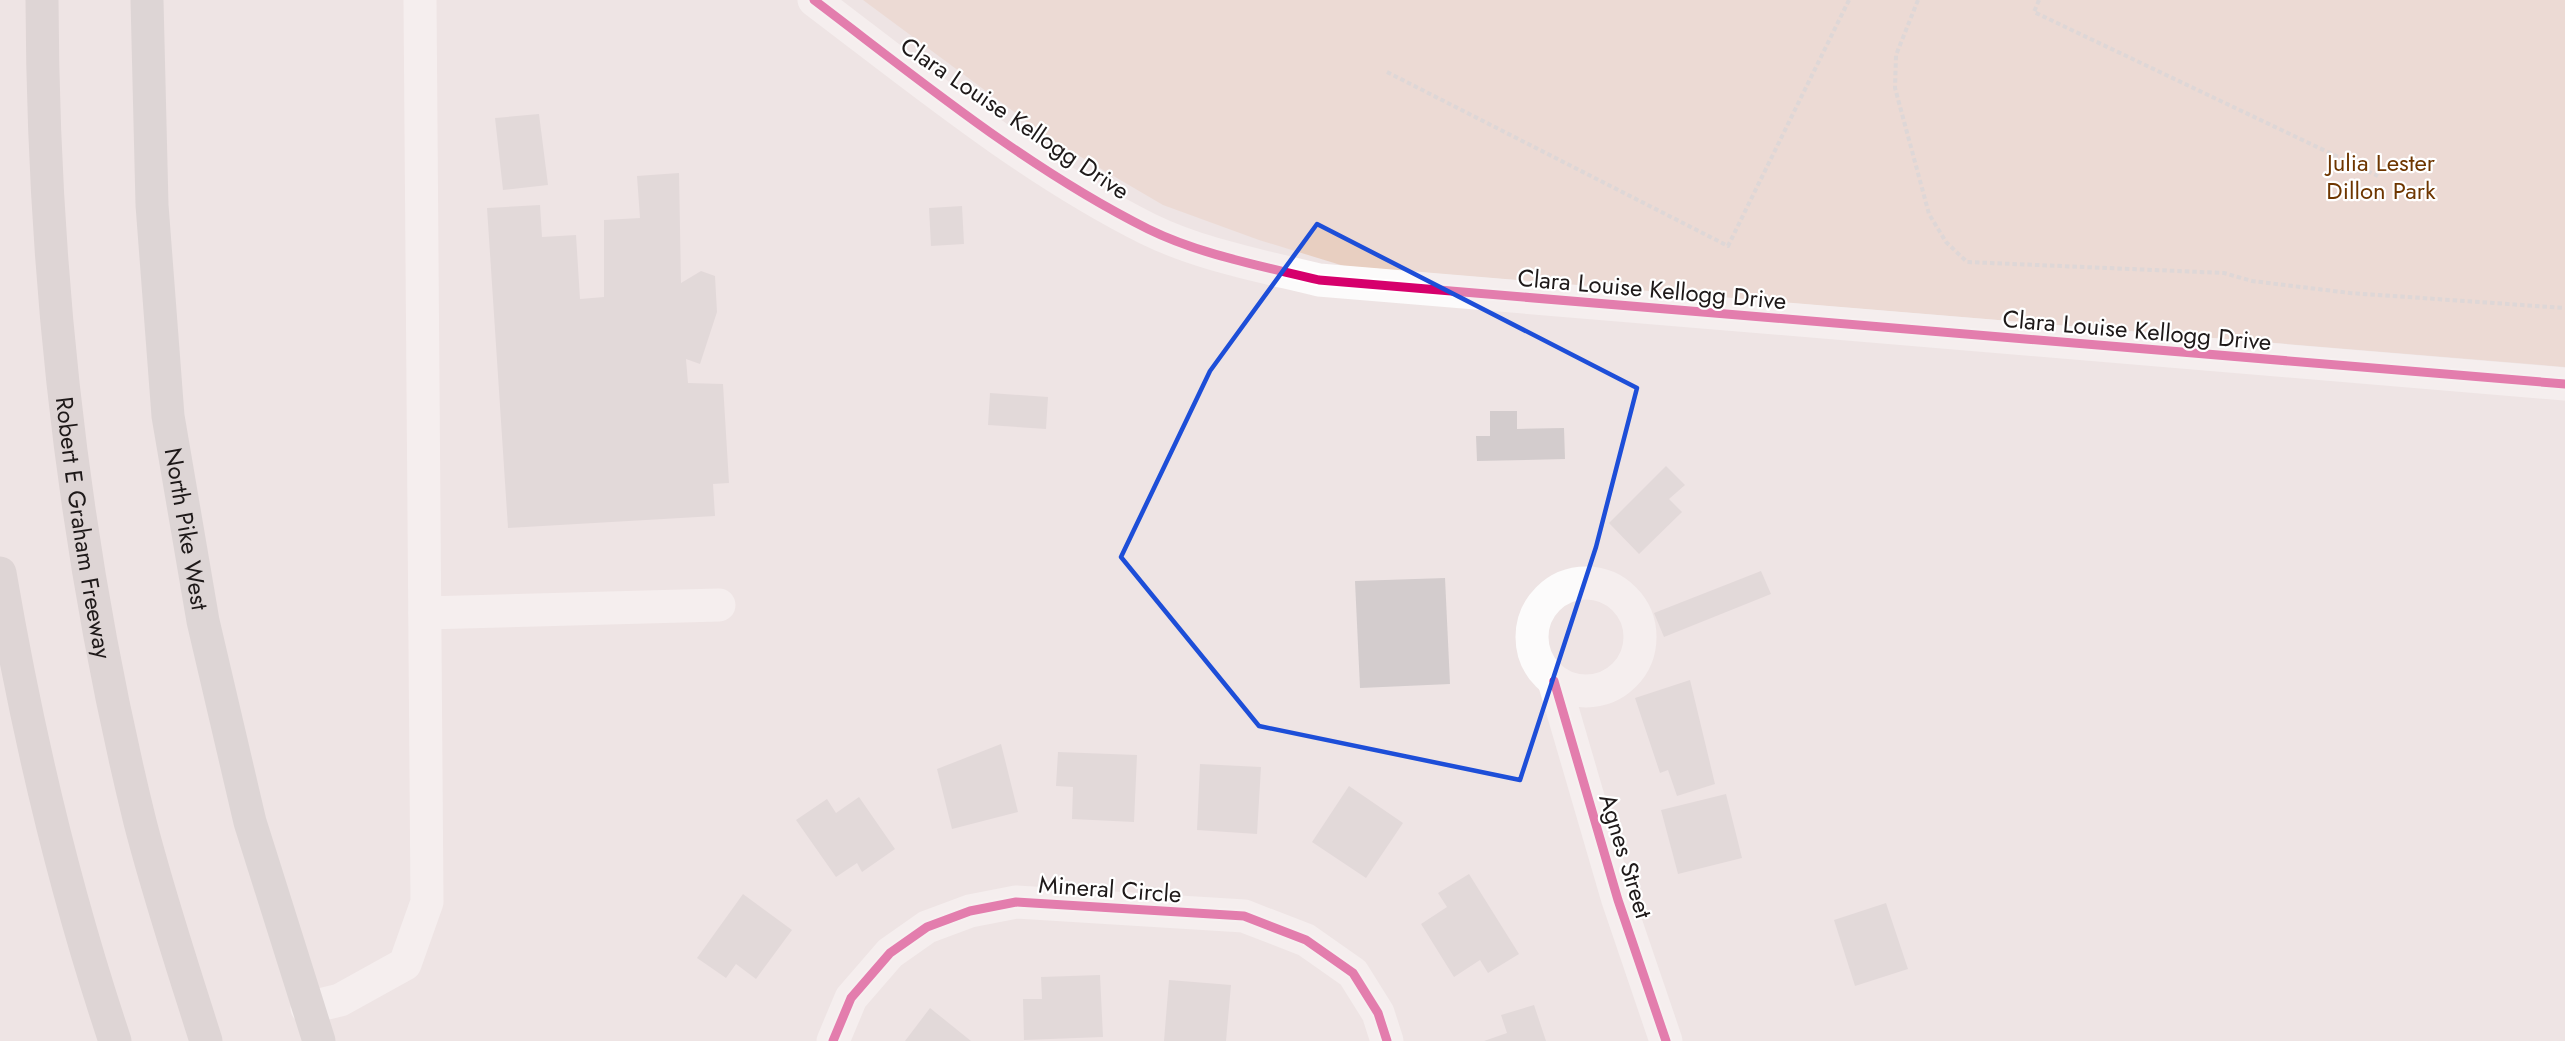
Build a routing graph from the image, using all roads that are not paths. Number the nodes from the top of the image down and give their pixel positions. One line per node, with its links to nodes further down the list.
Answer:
1 (42, 0): 12 (highway, Robert E Graham Freeway)
2 (147, 0): 10 (main road, North Pike West)
3 (420, 0): 8 (street)
4 (814, 0): 5 (street, Clara Louise Kellogg Drive)
5 (2565, 384)
6 (0, 573): 11 (highway)
7 (719, 605): 8 (street)
8 (425, 613): 10 (street)
9 (1554, 681): 16 (street, Agnes Street)
10 (307, 1008): 13 (main road, North Pike West)
11 (115, 1041)
12 (206, 1041)
13 (319, 1041)
14 (833, 1041): 15 (street, Mineral Circle)
15 (1387, 1041)
16 (1666, 1041)

